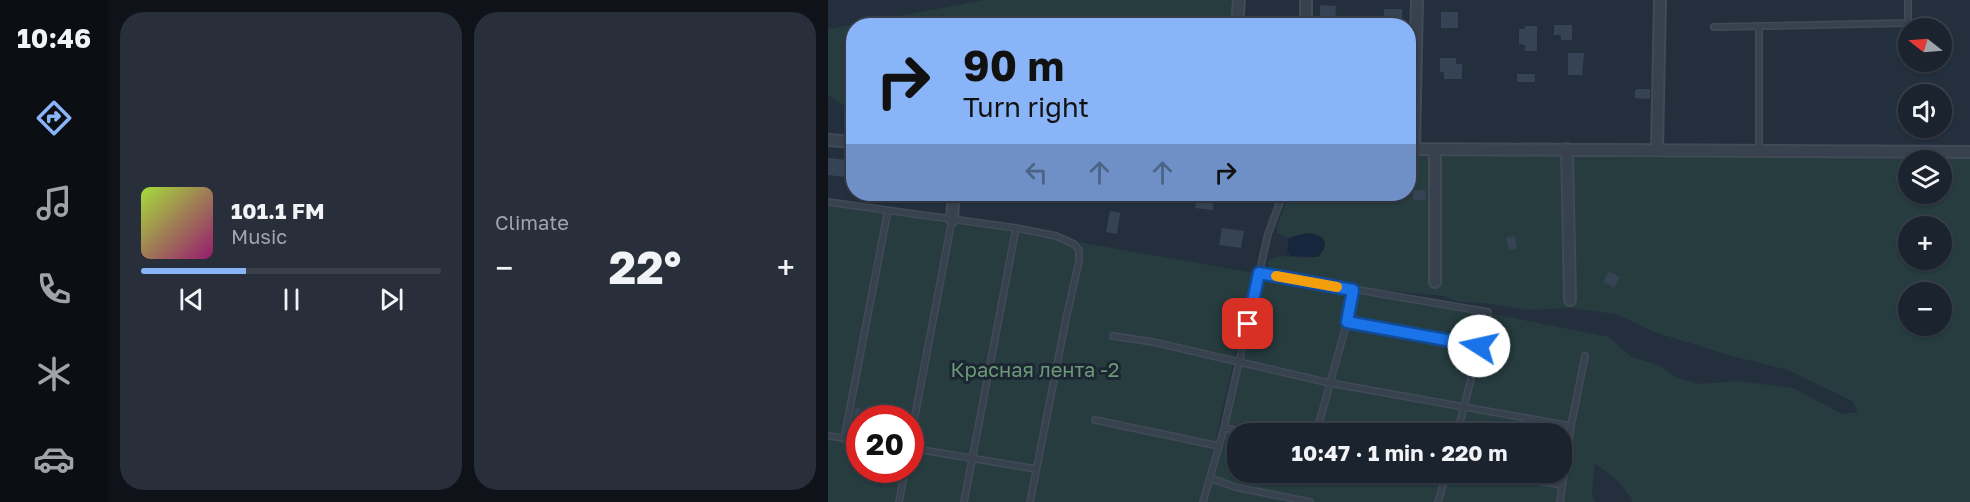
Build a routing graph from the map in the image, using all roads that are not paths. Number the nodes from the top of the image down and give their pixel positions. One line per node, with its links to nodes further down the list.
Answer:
1 (1239, 0): 6 (street)
2 (1306, 0): 7 (street)
3 (1416, 0): 8 (street)
4 (1660, 0): 16 (street)
5 (1908, 0): 9 (lane)
6 (1238, 18)
7 (1306, 18)
8 (1416, 18)
9 (1759, 26): 10 (lane); 17 (lane)
10 (1714, 27)
11 (828, 140): 12 (street)
12 (846, 141)
13 (1416, 149): 14 (street)
14 (1435, 149): 15 (street); 26 (street)
15 (1567, 149): 16 (street); 28 (street)
16 (1657, 149): 17 (street)
17 (1759, 150): 18 (street)
18 (1970, 152)
19 (951, 201): 23 (street)
20 (1280, 201): 25 (lane)
21 (828, 202): 22 (lane)
22 (888, 210): 23 (lane); 45 (lane)
23 (952, 220): 24 (lane); 35 (lane)
24 (1016, 228): 48 (lane); 49 (lane)
25 (1259, 273): 27 (lane); 33 (lane)
26 (1435, 282)
27 (1353, 290): 29 (lane); 31 (lane)
28 (1570, 300)
29 (1347, 322): 31 (lane); 34 (lane)
30 (1113, 336): 33 (lane)
31 (1479, 346): 36 (lane)
32 (1585, 356): 41 (lane)
33 (1239, 362): 34 (lane); 42 (lane)
34 (1330, 383): 36 (lane); 38 (lane)
35 (917, 405)
36 (1464, 406): 39 (lane); 40 (lane)
37 (1095, 420): 46 (lane)
38 (1319, 423)
39 (1460, 423)
40 (1555, 423)
41 (1572, 423)
42 (1224, 428): 43 (lane); 46 (lane)
43 (1227, 428)
44 (828, 436): 45 (lane)
45 (844, 439)
46 (1219, 446): 50 (lane)
47 (924, 451): 48 (lane)
48 (972, 460): 49 (lane); 56 (lane)
49 (1036, 469): 57 (lane)
50 (1210, 478): 58 (lane); 59 (lane)
51 (903, 483): 55 (lane)
52 (1444, 483): 60 (lane)
53 (1550, 483): 54 (lane)
54 (1562, 485): 61 (lane)
55 (899, 502)
56 (964, 502)
57 (1030, 502)
58 (1203, 502)
59 (1310, 502)
60 (1438, 502)
61 (1560, 502)

